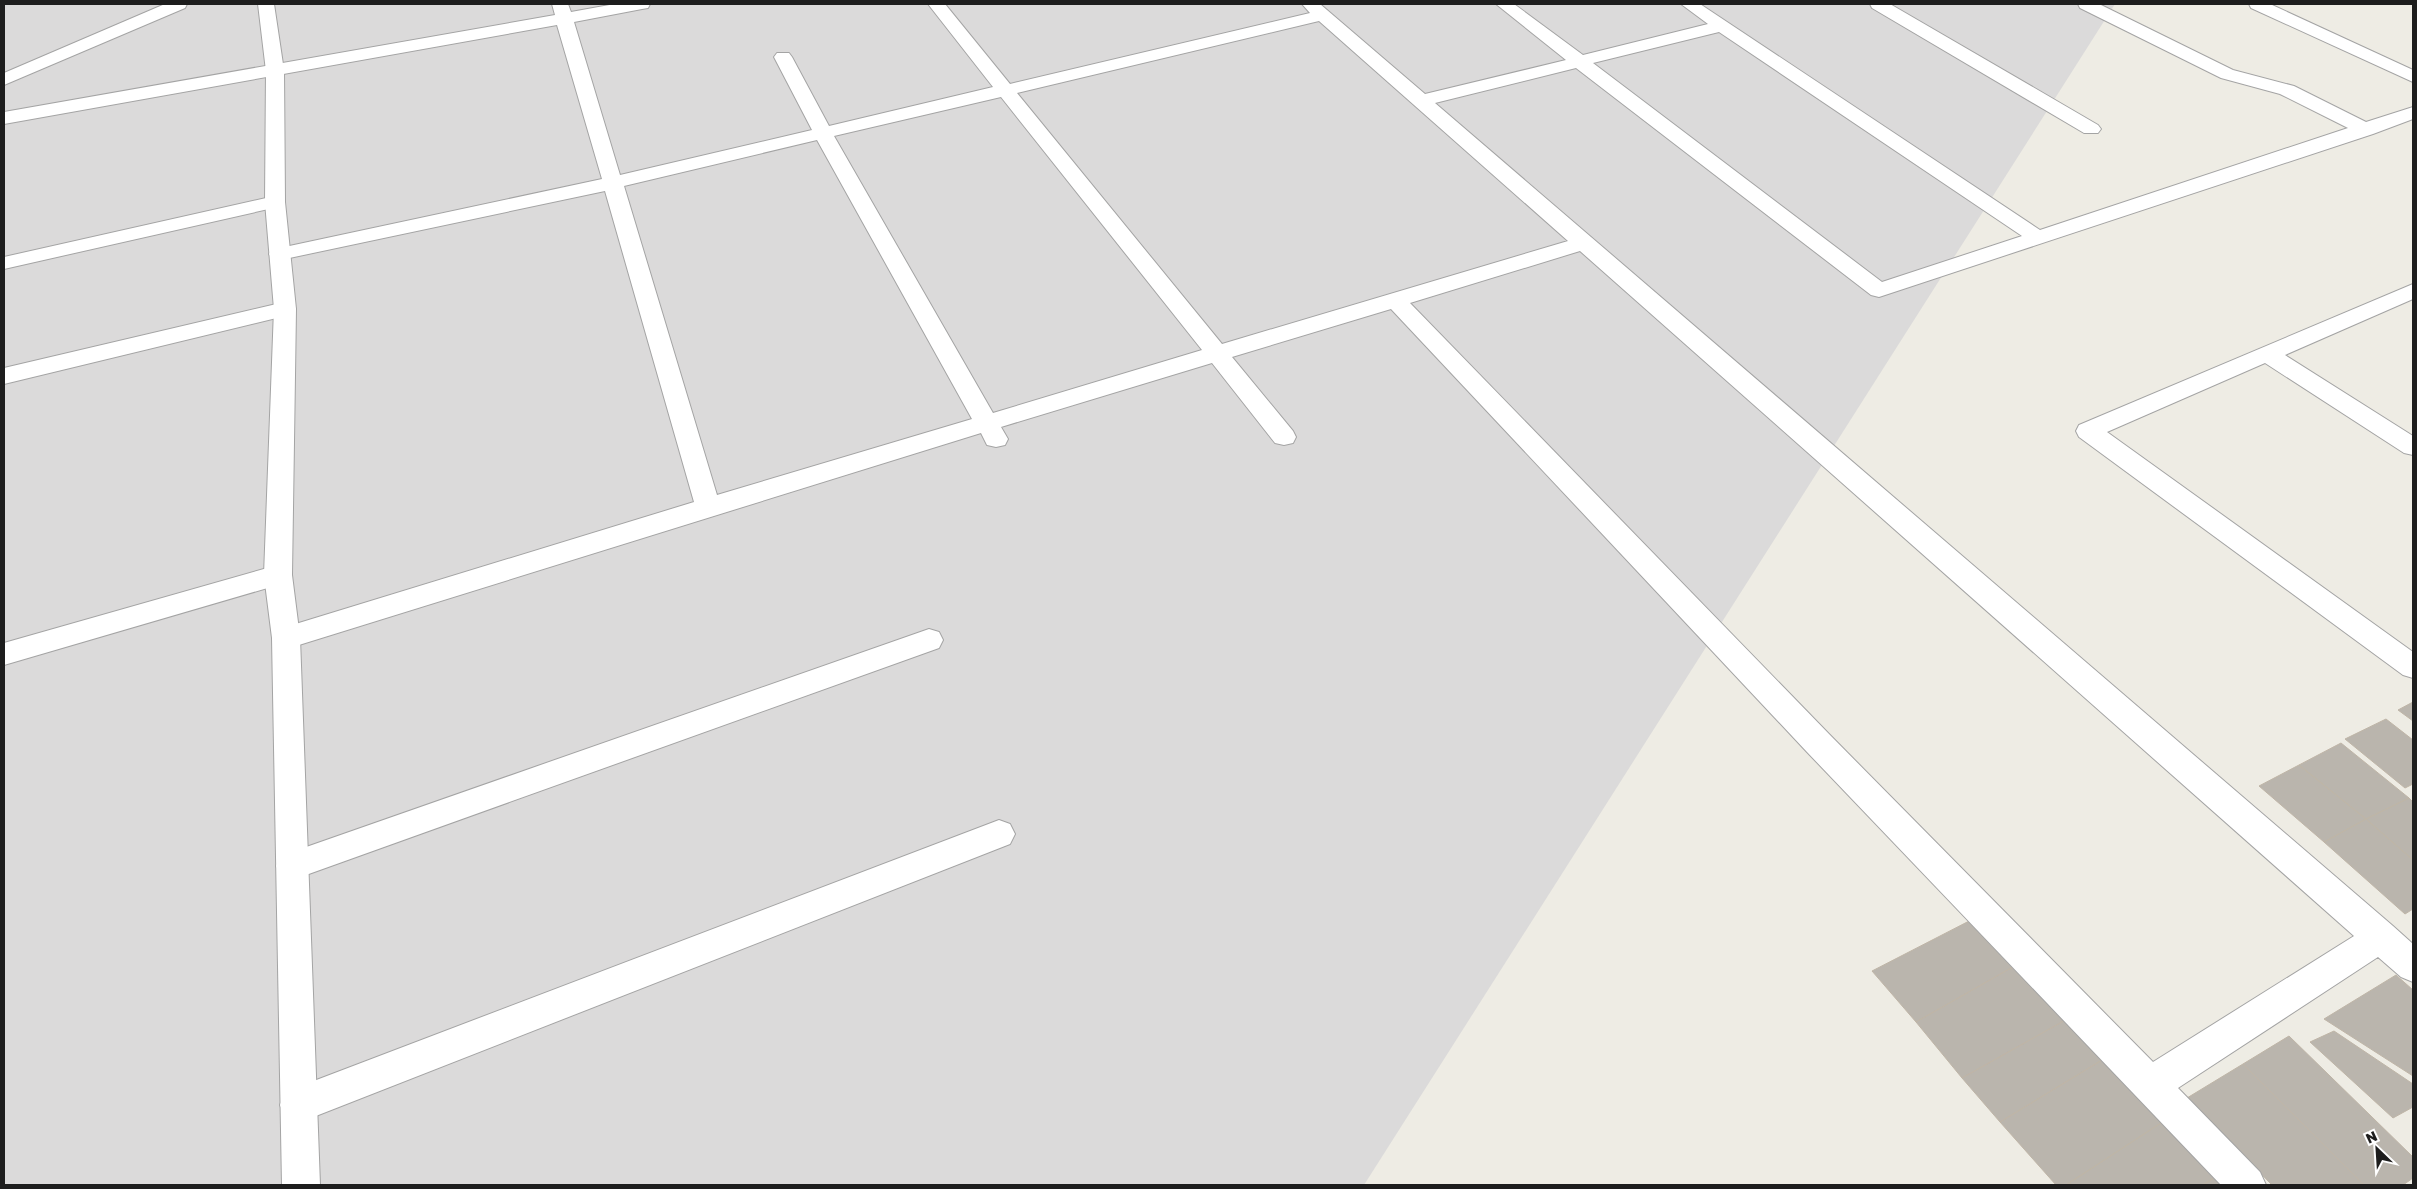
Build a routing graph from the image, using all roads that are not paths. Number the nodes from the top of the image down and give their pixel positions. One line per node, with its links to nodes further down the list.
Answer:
1 (179, 4): 17 (street)
2 (266, 4): 15 (street)
3 (642, 4): 11 (street)
4 (936, 4): 18 (street)
5 (1504, 4): 14 (street)
6 (1689, 4): 12 (street)
7 (1878, 4): 22 (street)
8 (2086, 4): 23 (street)
9 (2257, 4): 16 (street)
10 (1317, 9): 18 (street); 19 (street)
11 (562, 11): 15 (street); 25 (street)
12 (1722, 26): 14 (street); 27 (street)
13 (783, 57): 24 (street)
14 (1581, 61): 19 (street); 27 (street)
15 (275, 71): 21 (street); 26 (street)
16 (2413, 77)
17 (4, 80)
18 (1007, 90): 24 (street); 34 (street)
19 (1421, 101): 28 (street)
20 (2413, 113): 23 (street)
21 (4, 118)
22 (2091, 129)
23 (2366, 130): 27 (street)
24 (823, 133): 25 (street); 37 (street)
25 (612, 183): 29 (street); 40 (street)
26 (275, 202): 29 (street); 30 (street)
27 (2039, 238)
28 (1584, 243): 32 (street); 48 (street)
29 (280, 254): 33 (street)
30 (4, 263)
31 (2413, 291): 35 (street)
32 (1395, 300): 34 (street); 50 (street)
33 (285, 309): 36 (street); 41 (street)
34 (1218, 354): 37 (street); 38 (street)
35 (2268, 354): 39 (street); 45 (street)
36 (4, 376)
37 (992, 432): 40 (street)
38 (1284, 437)
39 (2413, 447)
40 (708, 507): 42 (street)
41 (278, 575): 42 (street); 44 (street)
42 (286, 638): 47 (street)
43 (929, 640): 47 (street)
44 (4, 654)
45 (2413, 667)
46 (998, 834): 51 (street)
47 (292, 866): 51 (street)
48 (2380, 938): 49 (street); 50 (street)
49 (2413, 966)
50 (2150, 1085): 53 (street)
51 (298, 1105): 52 (street)
52 (301, 1185)
53 (2247, 1185)

